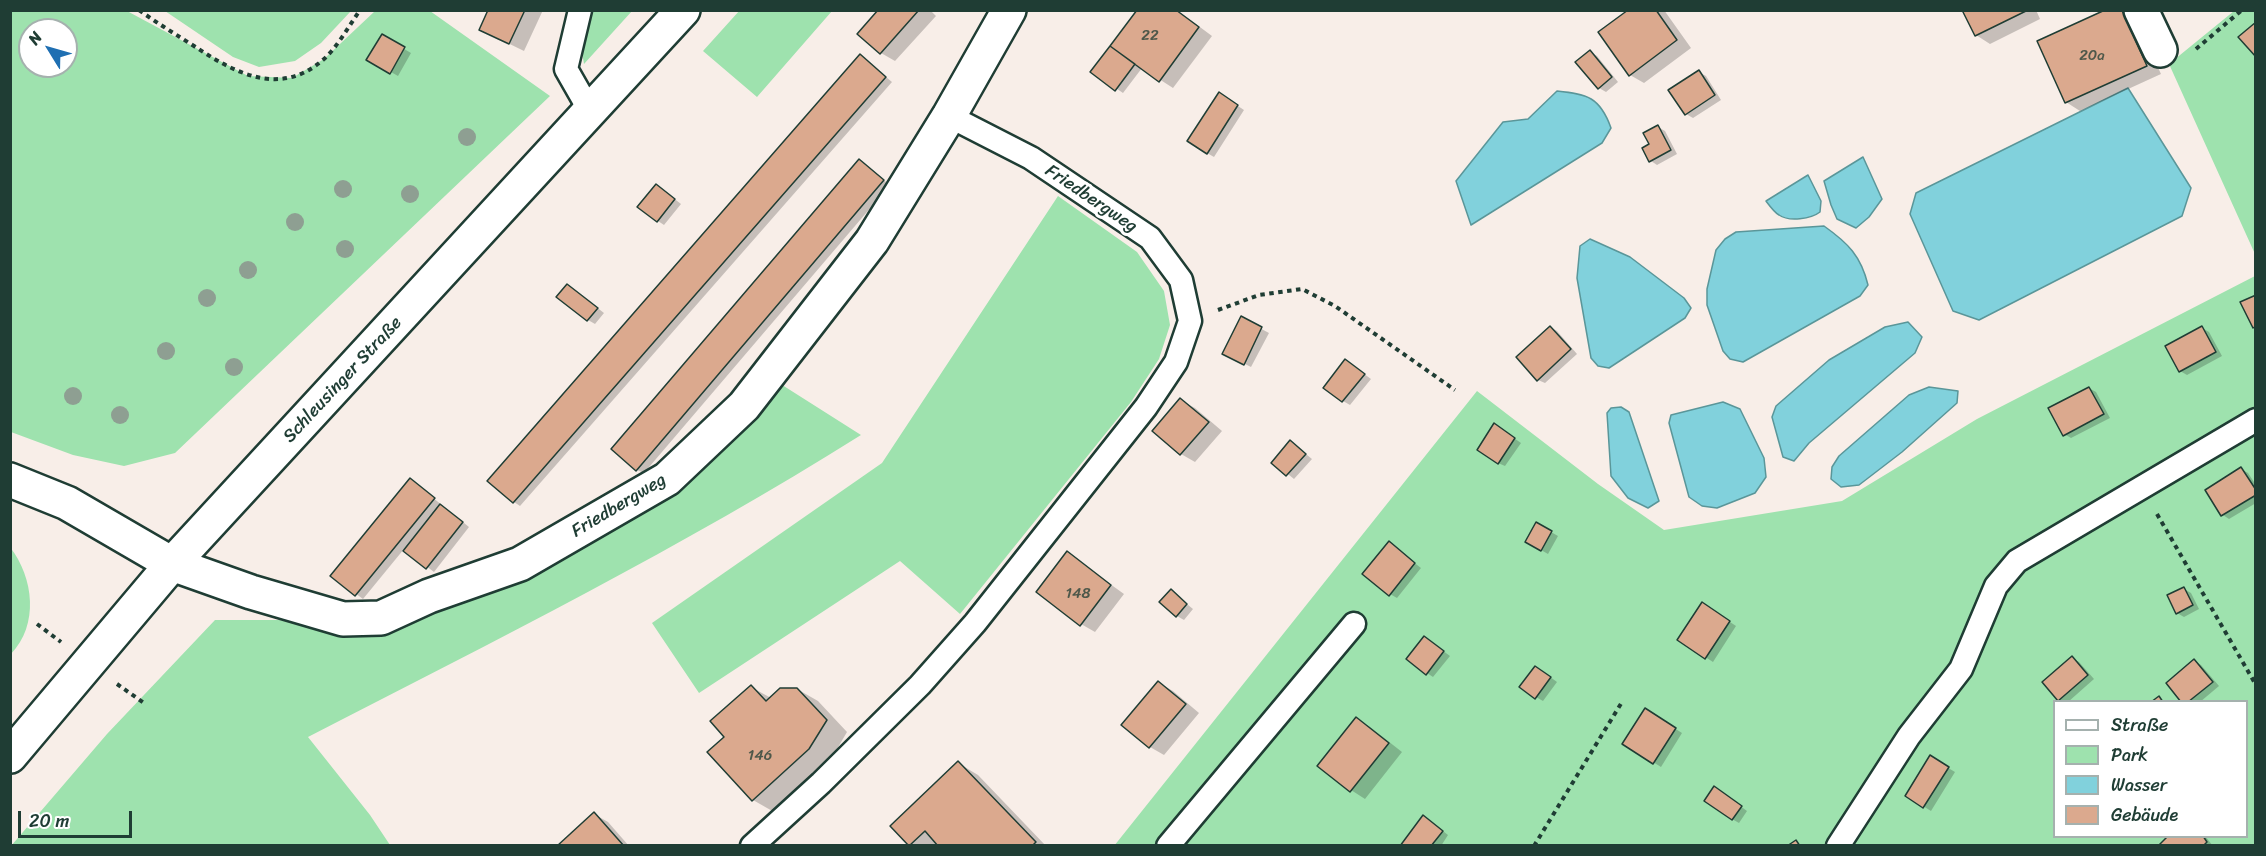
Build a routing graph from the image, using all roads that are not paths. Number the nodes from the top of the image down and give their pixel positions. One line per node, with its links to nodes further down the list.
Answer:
1 (580, 10): 6 (lane)
2 (683, 10): 6 (street, Schleusinger Straße)
3 (1009, 10): 7 (street, Friedbergweg)
4 (2140, 10): 5 (street)
5 (2160, 50)
6 (590, 111): 10 (street, Schleusinger Straße)
7 (949, 116): 10 (street, Friedbergweg); 13 (lane, Friedbergweg)
8 (2256, 420): 15 (lane)
9 (10, 480): 10 (street, Friedbergweg)
10 (172, 564): 12 (street, Schleusinger Straße)
11 (1354, 624): 14 (lane)
12 (10, 756)
13 (753, 846)
14 (1168, 846)
15 (1838, 846)

